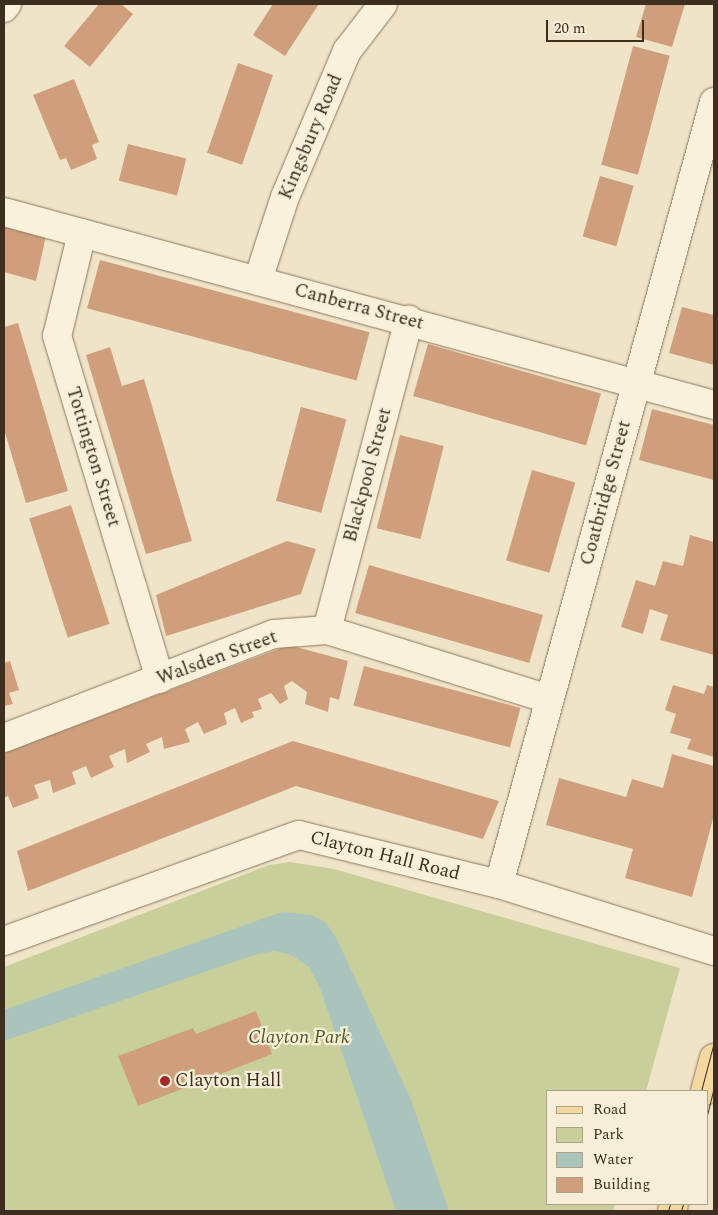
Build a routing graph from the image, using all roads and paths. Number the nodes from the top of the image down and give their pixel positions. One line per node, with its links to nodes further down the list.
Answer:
1 (7, 4): 3 (street)
2 (383, 4): 7 (street, Kingsbury Road)
3 (4, 8)
4 (714, 102): 9 (street, Coatbridge Street)
5 (4, 212): 6 (street, Canberra Street)
6 (82, 233): 7 (street, Canberra Street); 12 (street, Tottington Street)
7 (258, 280): 8 (street, Canberra Street)
8 (409, 320): 9 (street, Canberra Street); 11 (street, Blackpool Street)
9 (637, 382): 10 (street, Canberra Street); 13 (street, Coatbridge Street)
10 (714, 405)
11 (327, 630): 12 (street, Walsden Street); 13 (street, Walsden Street)
12 (160, 679): 14 (street, Walsden Street)
13 (549, 699): 15 (street, Coatbridge Street)
14 (4, 738)
15 (499, 884): 16 (street, Clayton Hall Road); 17 (street, Clayton Hall Road)
16 (4, 941)
17 (714, 951)
18 (714, 1058): 19 (main road)
19 (705, 1090)

